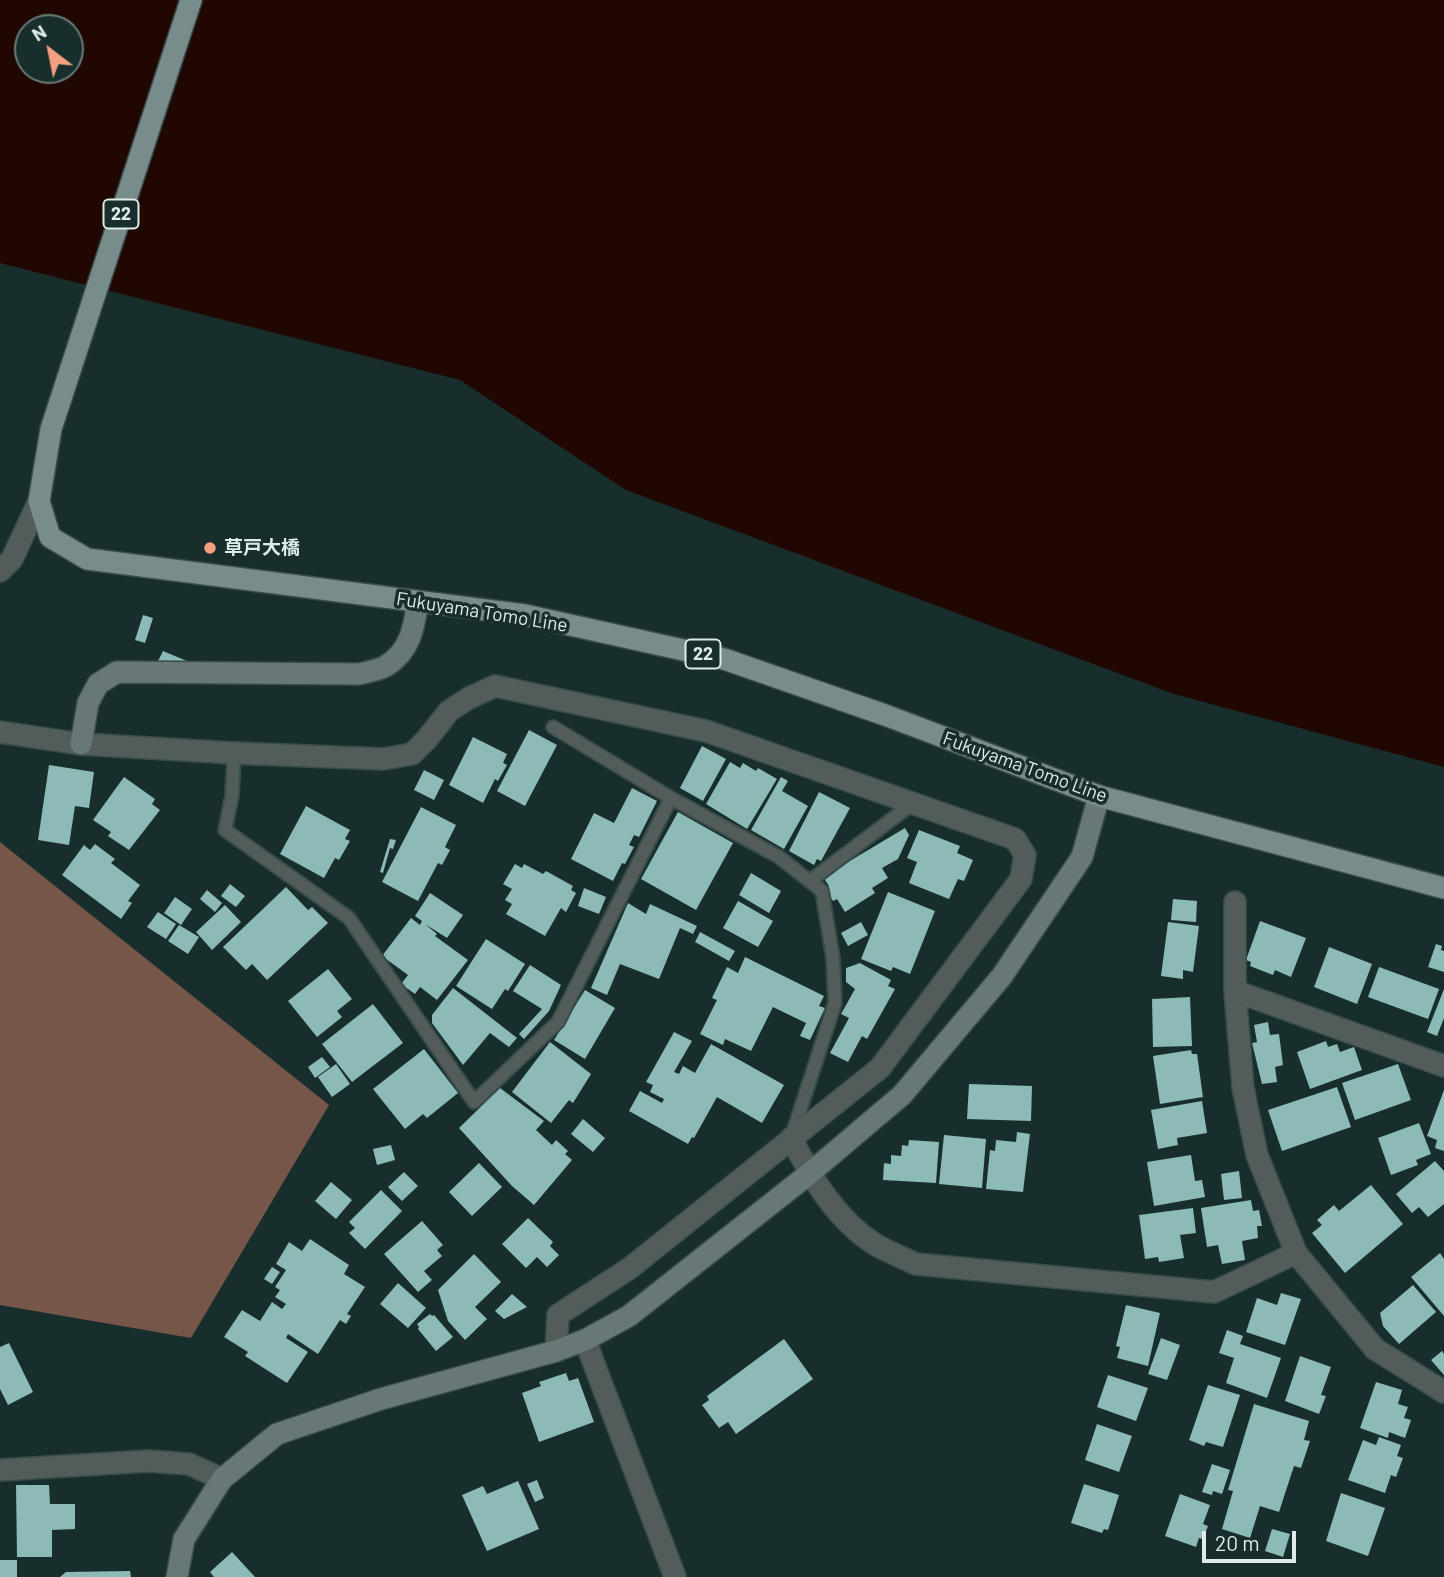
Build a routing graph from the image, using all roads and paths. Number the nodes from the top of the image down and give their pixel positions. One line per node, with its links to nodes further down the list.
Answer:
1 (191, 0): 2 (main road, Fukuyama Tomo Line / 22)
2 (39, 500): 3 (street); 4 (main road, Fukuyama Tomo Line / 22)
3 (0, 571)
4 (418, 601): 7 (street); 9 (main road, Fukuyama Tomo Line / 22)
5 (553, 727): 10 (lane)
6 (0, 732): 7 (street)
7 (81, 744): 8 (street)
8 (234, 753): 10 (lane); 11 (street)
9 (1100, 796): 13 (main road, Fukuyama Tomo Line / 22); 18 (street)
10 (671, 798): 12 (lane)
11 (912, 804): 12 (lane); 17 (street)
12 (810, 881): 17 (lane)
13 (1444, 888)
14 (1235, 902): 15 (street)
15 (1235, 992): 16 (street); 19 (street)
16 (1444, 1066)
17 (791, 1138): 18 (street); 21 (street)
18 (810, 1173): 19 (street); 20 (street)
19 (1296, 1253): 22 (street)
20 (585, 1340): 21 (street); 26 (street)
21 (556, 1352): 24 (street)
22 (1444, 1392)
23 (0, 1470): 24 (street)
24 (222, 1479): 25 (street)
25 (177, 1577)
26 (675, 1577)

